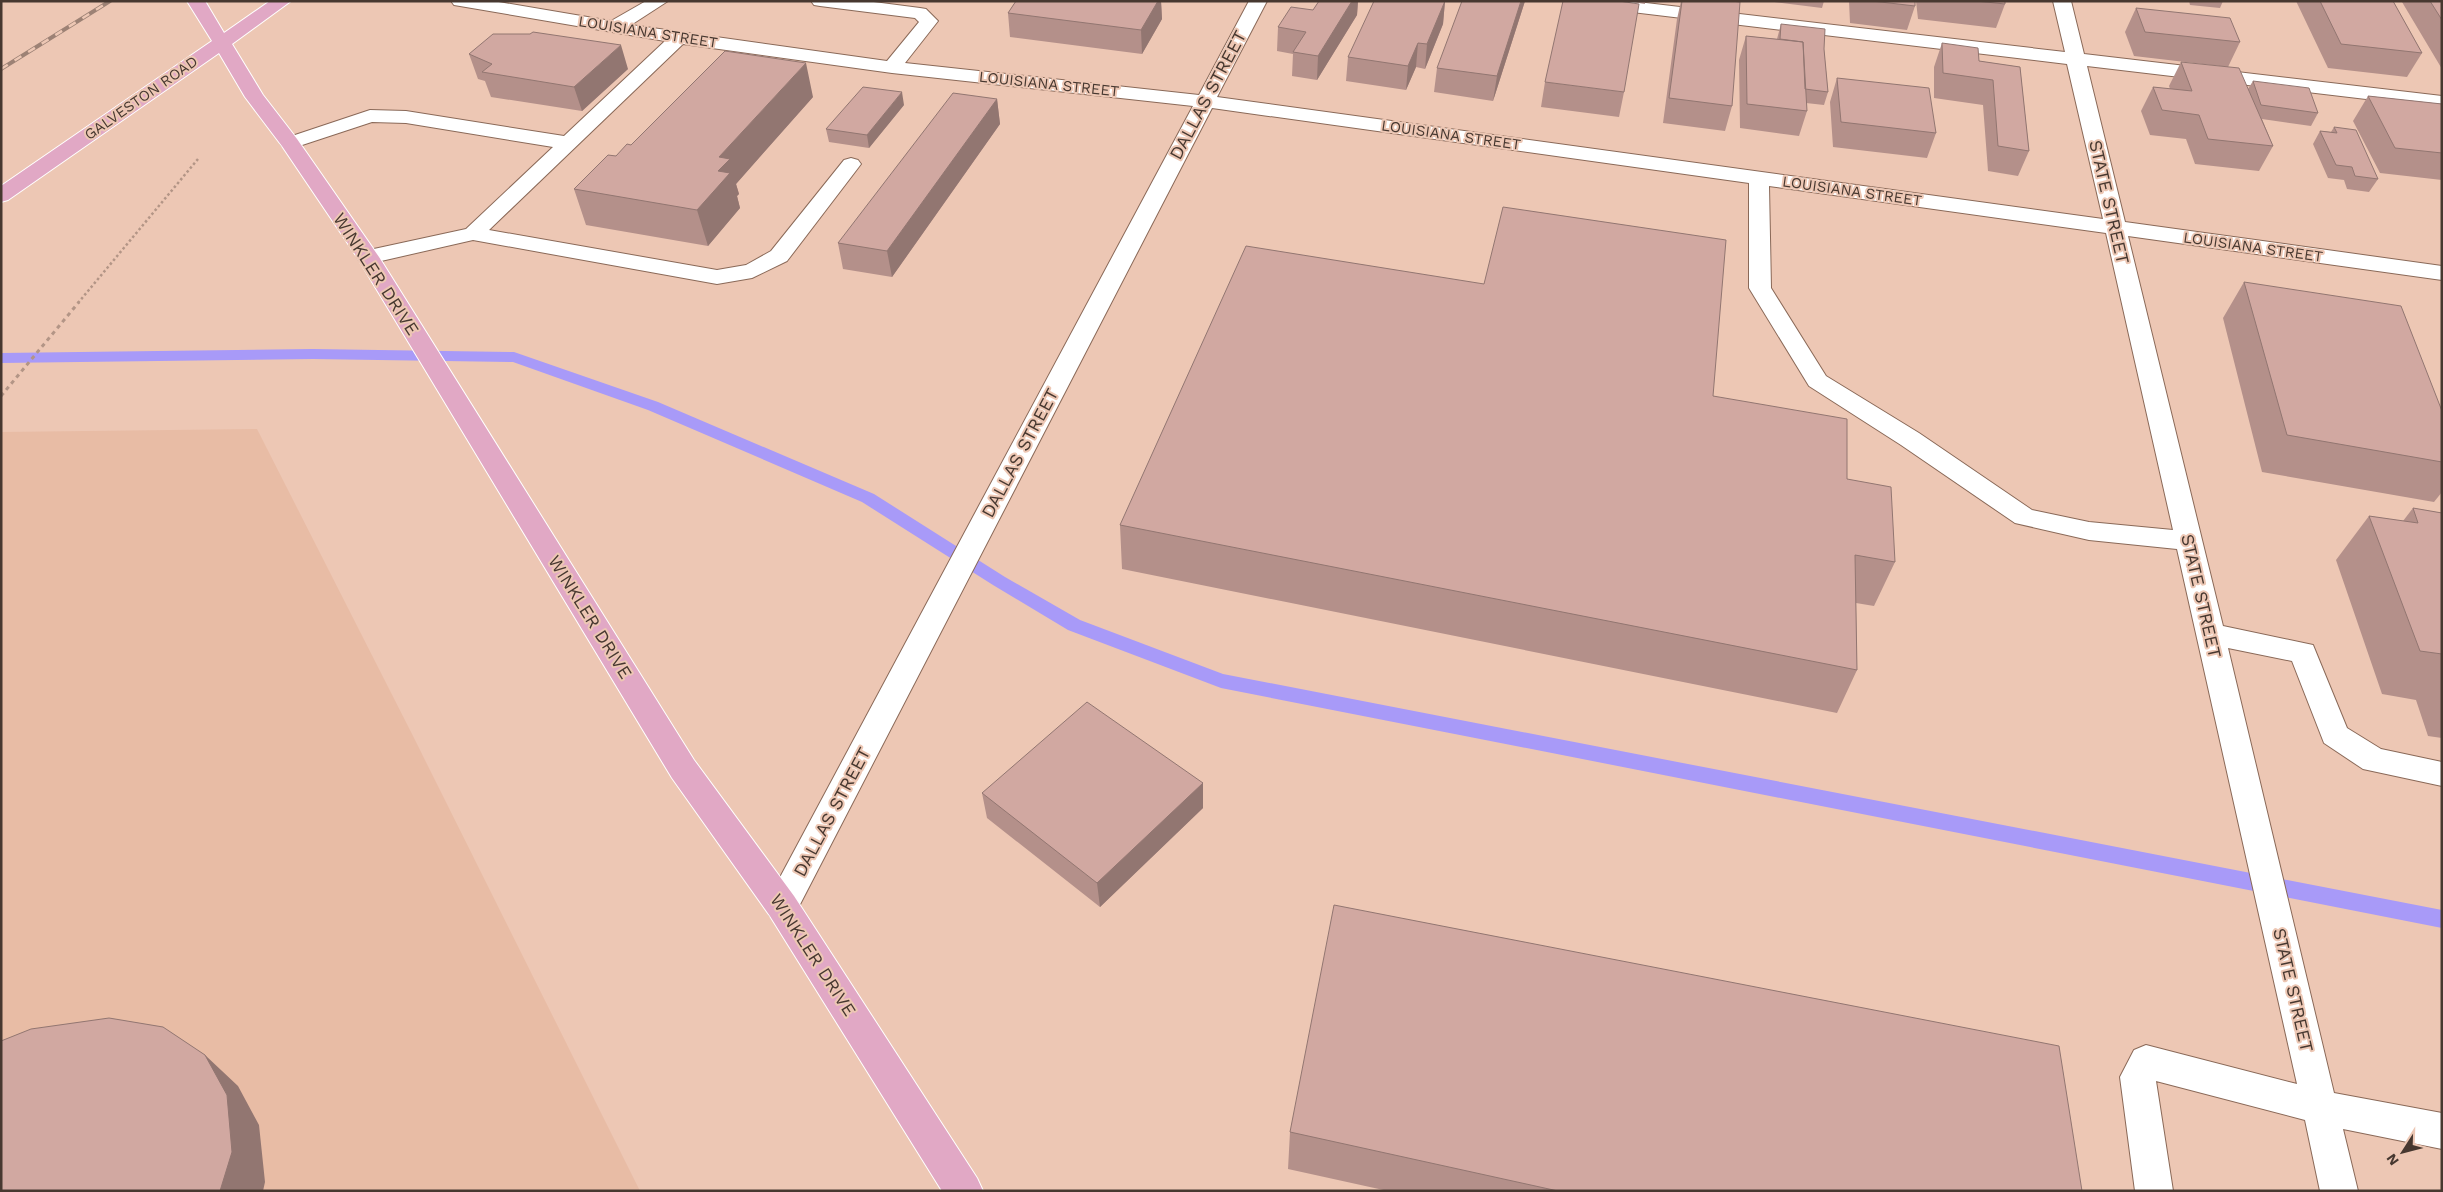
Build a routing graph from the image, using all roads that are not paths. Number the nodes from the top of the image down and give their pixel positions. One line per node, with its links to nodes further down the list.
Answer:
1 (196, 1): 11 (main road, WINKLER DRIVE)
2 (282, 1): 11 (main road, GALVESTON ROAD)
3 (460, 1): 9 (street, LOUISIANA STREET)
4 (659, 1): 9 (street)
5 (820, 1): 13 (street)
6 (1258, 1): 14 (street, DALLAS STREET)
7 (1582, 1): 12 (street)
8 (2062, 1): 12 (street, STATE STREET)
9 (614, 26): 10 (street, LOUISIANA STREET)
10 (679, 38): 13 (street, LOUISIANA STREET); 17 (street)
11 (222, 41): 16 (main road, WINKLER DRIVE); 20 (main road, GALVESTON ROAD)
12 (2075, 59): 15 (street); 21 (street, STATE STREET)
13 (892, 67): 14 (street, LOUISIANA STREET)
14 (1205, 101): 19 (street, LOUISIANA STREET); 28 (street, DALLAS STREET)
15 (2442, 102)
16 (290, 143): 17 (street); 23 (main road, WINKLER DRIVE)
17 (568, 143): 22 (street)
18 (851, 164): 22 (street)
19 (1759, 178): 21 (street, LOUISIANA STREET); 25 (street)
20 (1, 196)
21 (2115, 228): 24 (street, LOUISIANA STREET); 25 (street, STATE STREET)
22 (473, 234): 23 (street)
23 (368, 257): 28 (main road, WINKLER DRIVE)
24 (2442, 273)
25 (2188, 541): 26 (street, STATE STREET)
26 (2210, 634): 27 (street); 29 (street, STATE STREET)
27 (2442, 774)
28 (782, 906): 31 (main road, WINKLER DRIVE)
29 (2320, 1107): 30 (street); 32 (street); 33 (street, STATE STREET)
30 (2442, 1131)
31 (964, 1191)
32 (2154, 1191)
33 (2339, 1191)

